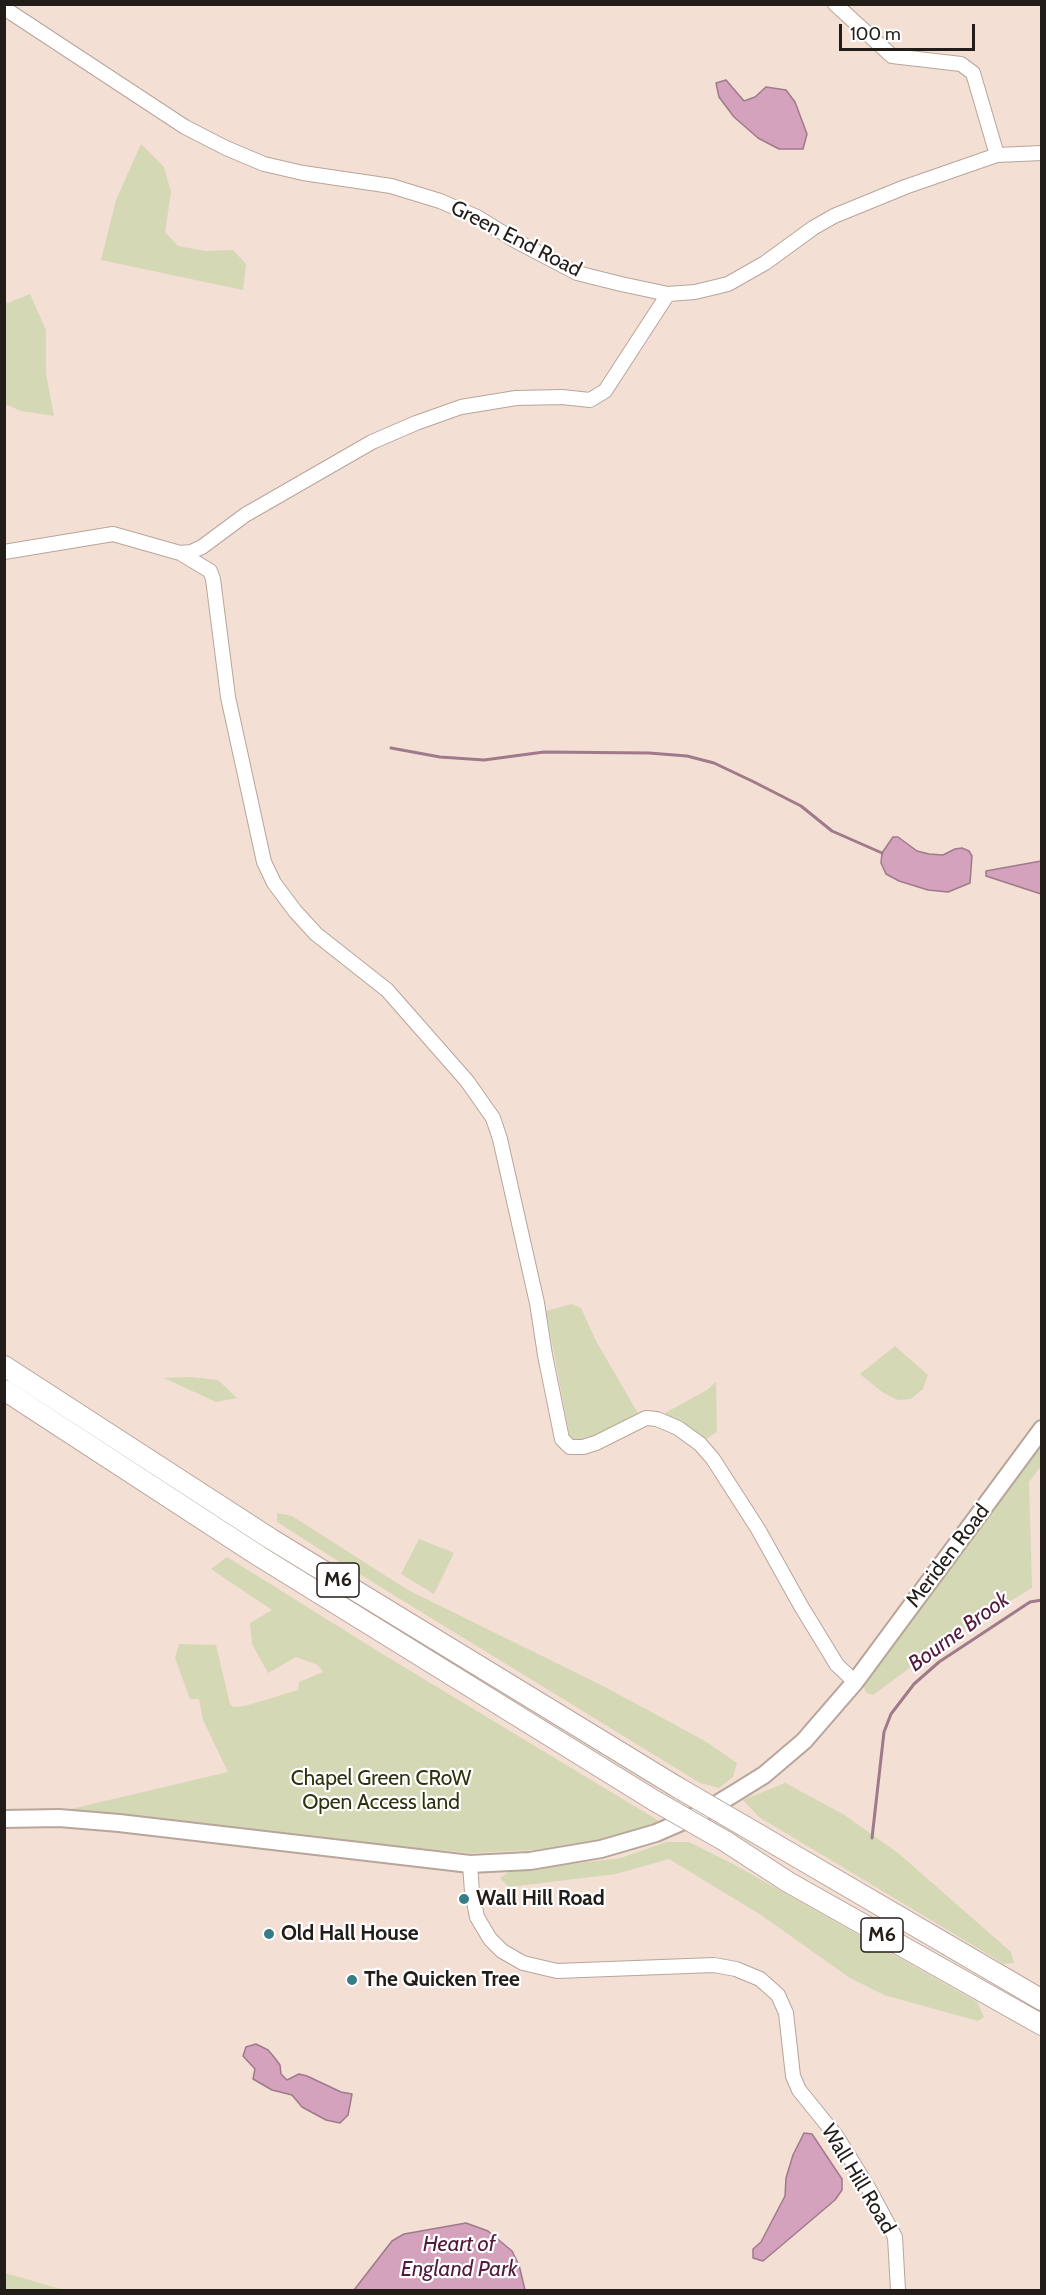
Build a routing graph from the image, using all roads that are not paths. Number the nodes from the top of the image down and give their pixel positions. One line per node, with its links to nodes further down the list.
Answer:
1 (835, 4): 4 (street)
2 (4, 8): 5 (street, Green End Road)
3 (1041, 153): 4 (street, Green End Road)
4 (997, 154): 5 (street, Green End Road)
5 (668, 294): 6 (street)
6 (202, 547): 8 (street); 9 (street)
7 (4, 552): 8 (street)
8 (180, 553): 9 (street)
9 (210, 571): 13 (street)
10 (4, 1366): 16 (highway, M6, bridge)
11 (4, 1390): 17 (highway, M6, bridge)
12 (1041, 1429): 13 (main road, Meriden Road)
13 (855, 1682): 15 (main road, Meriden Road)
14 (4, 1819): 15 (main road, Meriden Road)
15 (470, 1864): 18 (street, Wall Hill Road)
16 (1041, 2000)
17 (1041, 2025)
18 (898, 2290)

